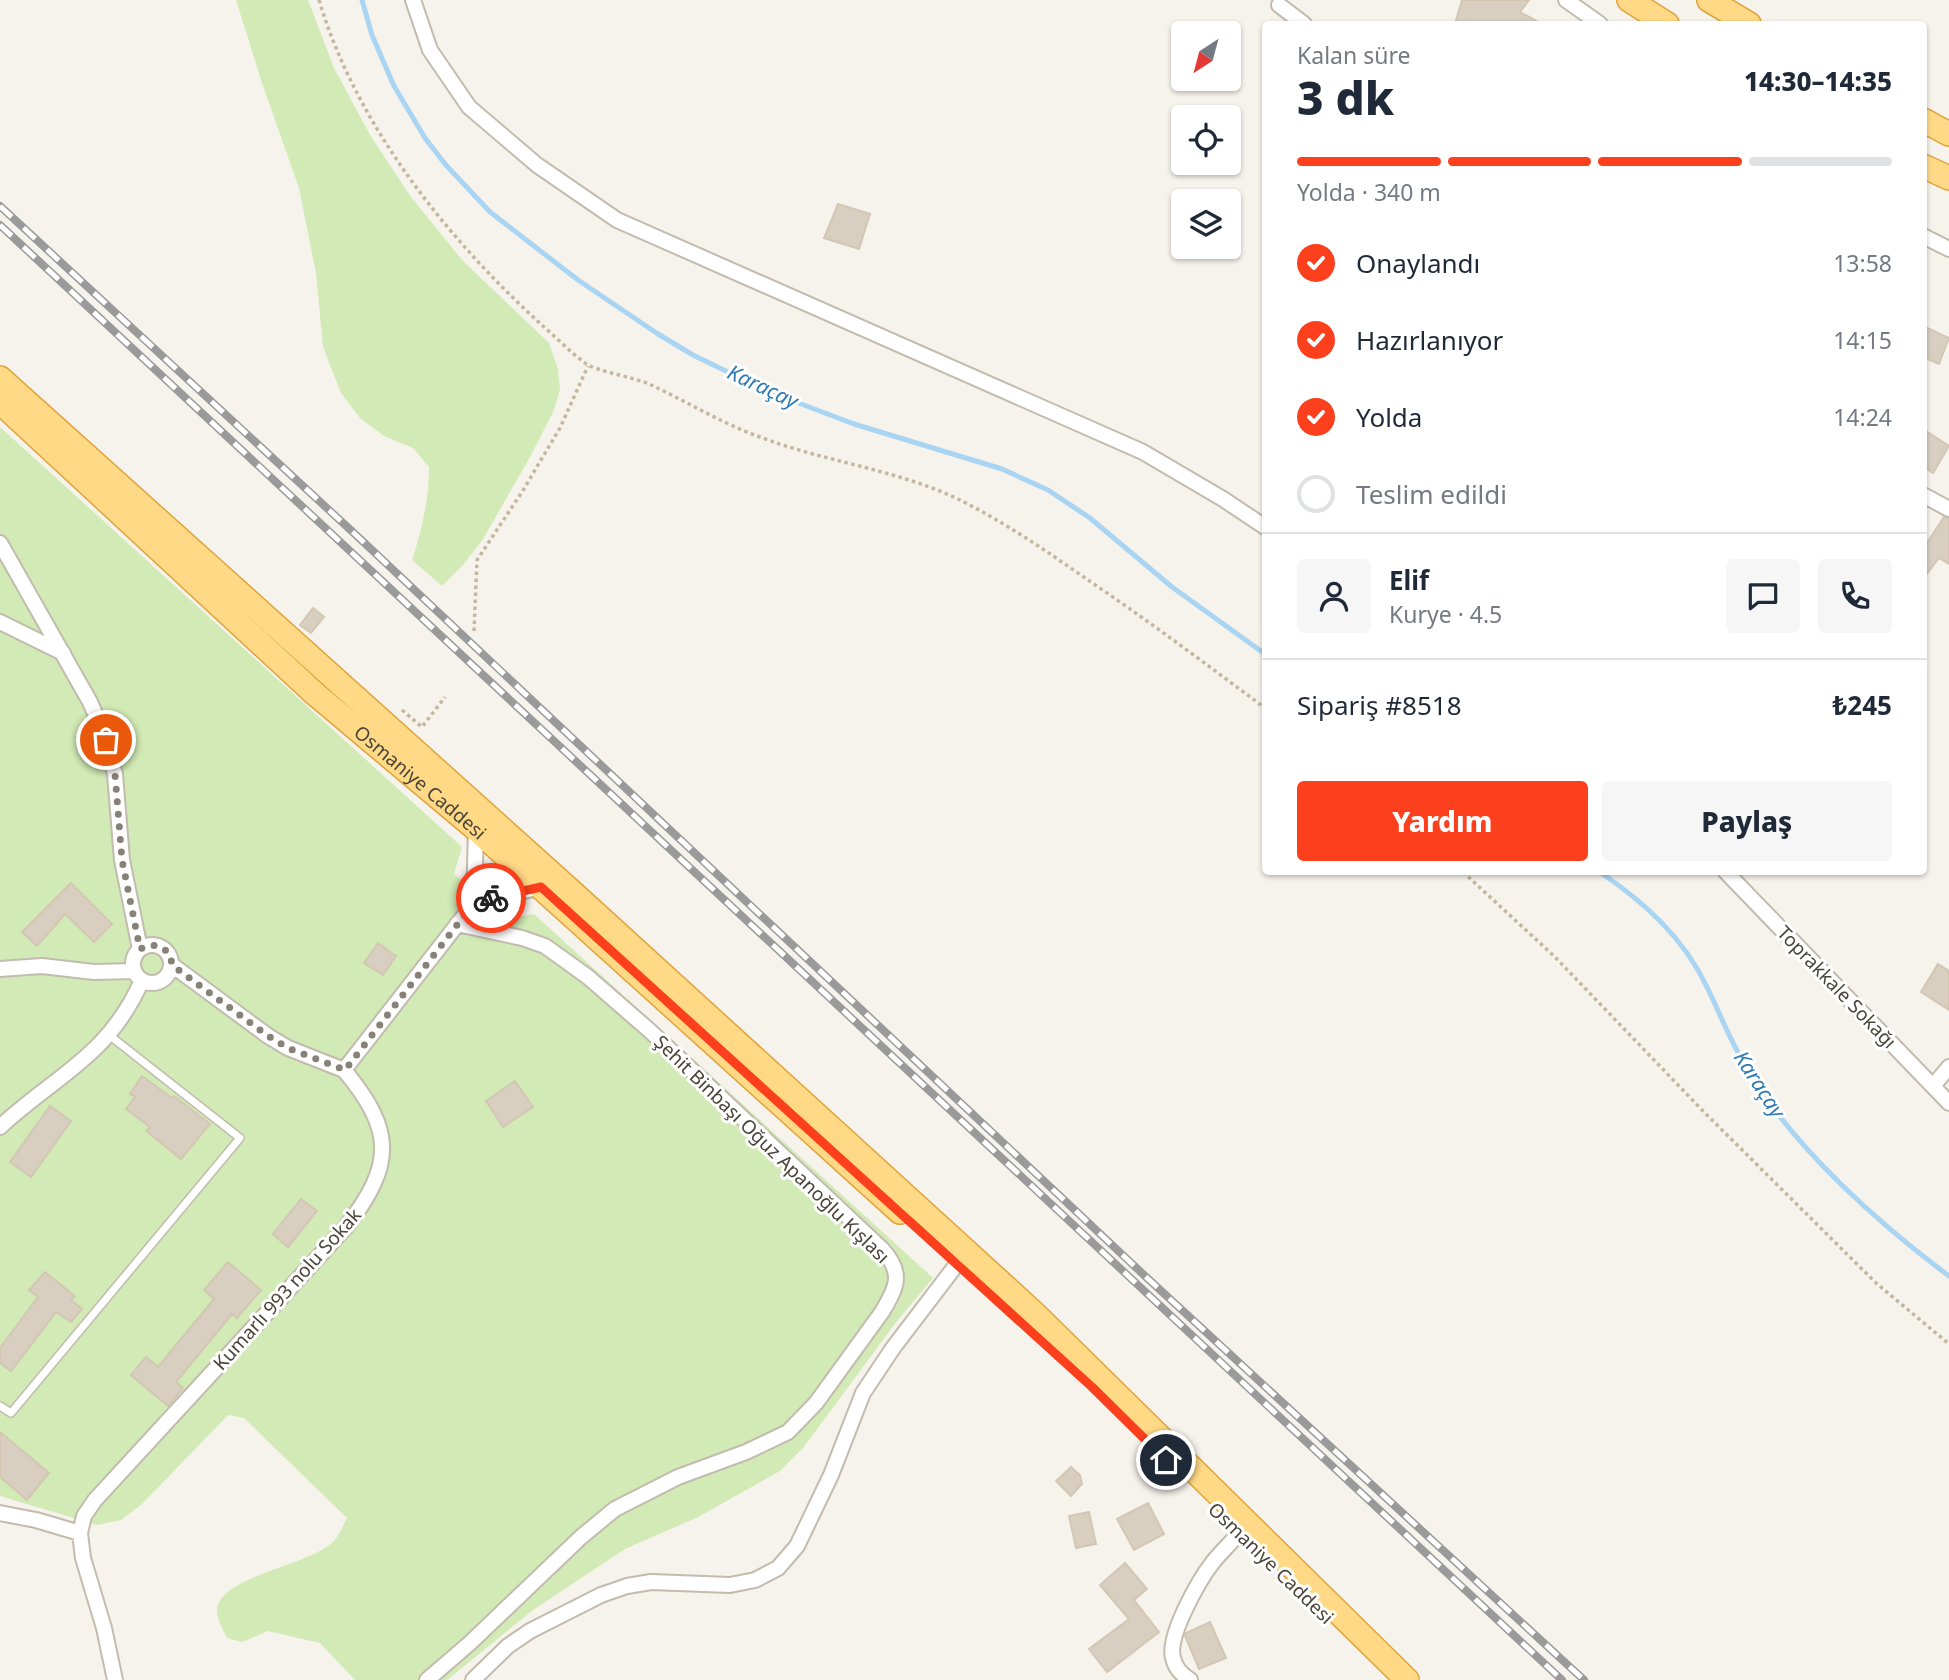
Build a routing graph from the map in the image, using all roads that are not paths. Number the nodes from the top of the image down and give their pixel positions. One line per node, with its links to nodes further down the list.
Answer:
1 (413, 0): 20 (street)
2 (1566, 0): 7 (street)
3 (1629, 0): 8 (highway)
4 (1709, 0): 9 (highway)
5 (1279, 5): 6 (street)
6 (1300, 21)
7 (1596, 21)
8 (1662, 21)
9 (1744, 21)
10 (1927, 122): 11 (highway)
11 (1949, 134)
12 (1927, 168): 13 (highway)
13 (1949, 178)
14 (1927, 238): 15 (street)
15 (1949, 249)
16 (0, 378): 49 (highway)
17 (0, 402): 24 (highway, Osmaniye Caddesi)
18 (1927, 497): 19 (street)
19 (1949, 509)
20 (1262, 525)
21 (0, 543): 23 (street)
22 (0, 622): 23 (street)
23 (63, 653): 29 (street)
24 (477, 829): 26 (highway, Osmaniye Caddesi); 27 (street)
25 (1729, 875): 36 (street, Toprakkale Sokağı)
26 (541, 887): 27 (street); 39 (highway, Osmaniye Caddesi)
27 (474, 903): 28 (street)
28 (457, 924): 35 (street); 45 (street, Şehit Binbaşı Oğuz Apanoğlu Kışlası)
29 (140, 949): 30 (street); 32 (street)
30 (172, 965): 32 (street); 35 (street)
31 (0, 969): 32 (street)
32 (138, 976): 33 (street)
33 (109, 1035): 38 (street); 40 (lane)
34 (1949, 1067): 36 (street)
35 (345, 1070): 42 (street, Kumarlı 993 nolu Sokak)
36 (1933, 1086): 37 (street, Toprakkale Sokağı)
37 (1949, 1103)
38 (0, 1127)
39 (957, 1264): 43 (highway, Osmaniye Caddesi); 46 (street)
40 (0, 1406)
41 (0, 1513): 42 (street)
42 (80, 1533): 44 (street)
43 (1239, 1533): 47 (street); 48 (highway, Osmaniye Caddesi)
44 (115, 1680)
45 (427, 1680)
46 (472, 1680)
47 (1189, 1680)
48 (1391, 1680)
49 (1407, 1680)

